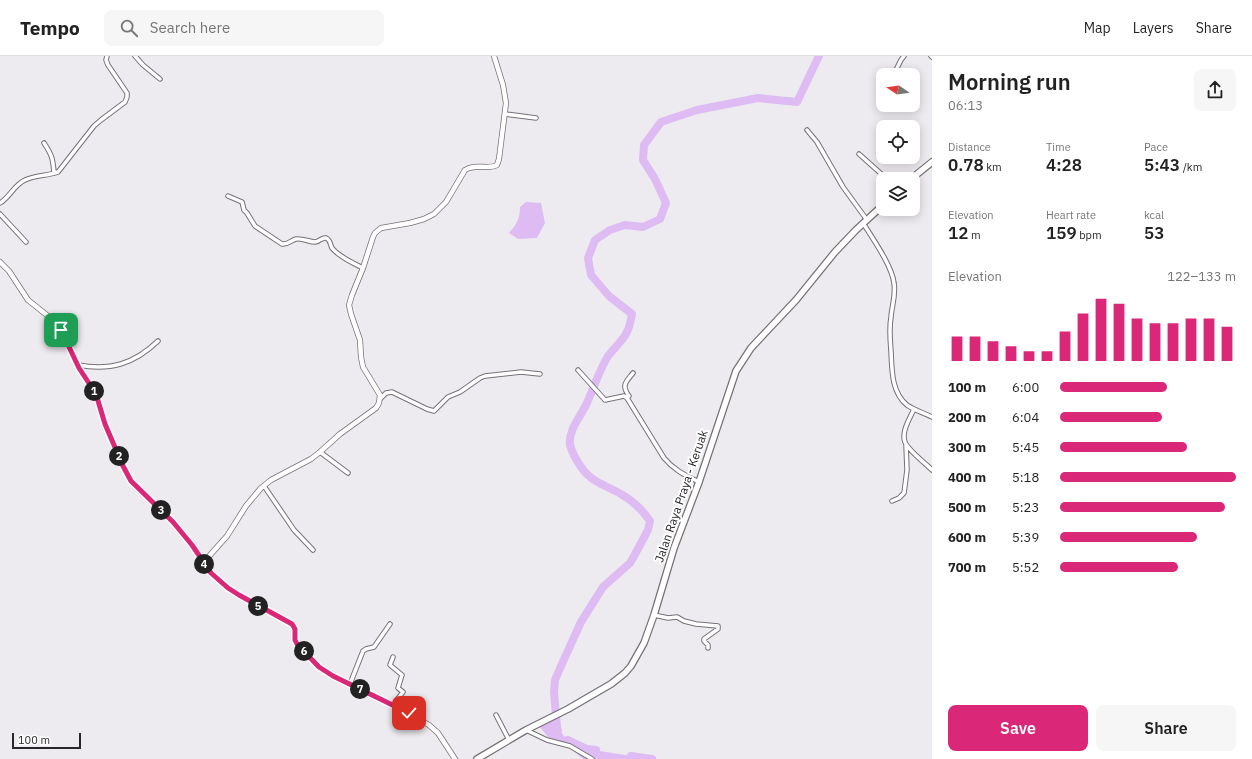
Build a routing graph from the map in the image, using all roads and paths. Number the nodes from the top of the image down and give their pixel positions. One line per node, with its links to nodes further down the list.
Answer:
1 (107, 56): 15 (street)
2 (135, 56): 6 (street)
3 (494, 56): 7 (street)
4 (904, 56): 5 (street)
5 (897, 68)
6 (160, 79)
7 (505, 114): 8 (street); 23 (street)
8 (536, 118)
9 (807, 130): 20 (street)
10 (44, 143): 15 (street)
11 (859, 154): 13 (street)
12 (932, 162): 14 (main road)
13 (879, 172)
14 (920, 172)
15 (54, 173): 17 (street)
16 (228, 196): 23 (street)
17 (0, 203)
18 (876, 212): 20 (main road, Jalan Raya Praya - Keruak)
19 (0, 214): 21 (street)
20 (865, 222): 31 (street); 37 (main road, Jalan Raya Praya - Keruak)
21 (26, 242)
22 (0, 262): 25 (street)
23 (363, 268): 30 (street)
24 (158, 341): 25 (street)
25 (78, 365): 41 (street)
26 (578, 370): 29 (street)
27 (633, 373): 29 (street)
28 (540, 374): 30 (street)
29 (628, 398): 37 (street)
30 (380, 399): 34 (street)
31 (914, 409): 32 (street); 33 (street)
32 (932, 417)
33 (906, 445): 35 (street); 39 (street)
34 (320, 452): 36 (street); 38 (street)
35 (932, 470)
36 (348, 472)
37 (699, 482): 42 (main road, Jalan Raya Praya - Keruak)
38 (264, 486): 40 (street); 41 (street)
39 (892, 501)
40 (314, 550)
41 (203, 563): 46 (street)
42 (654, 615): 44 (street); 49 (main road, Jalan Raya Praya - Keruak)
43 (390, 624): 46 (street)
44 (708, 648)
45 (393, 657): 47 (street)
46 (350, 684): 47 (street)
47 (393, 705): 52 (street)
48 (496, 715): 50 (street)
49 (526, 730): 50 (main road, Jalan Raya Praya - Keruak); 53 (street)
50 (510, 740): 51 (main road, Jalan Raya Praya - Keruak)
51 (481, 758)
52 (455, 759)
53 (592, 759)

